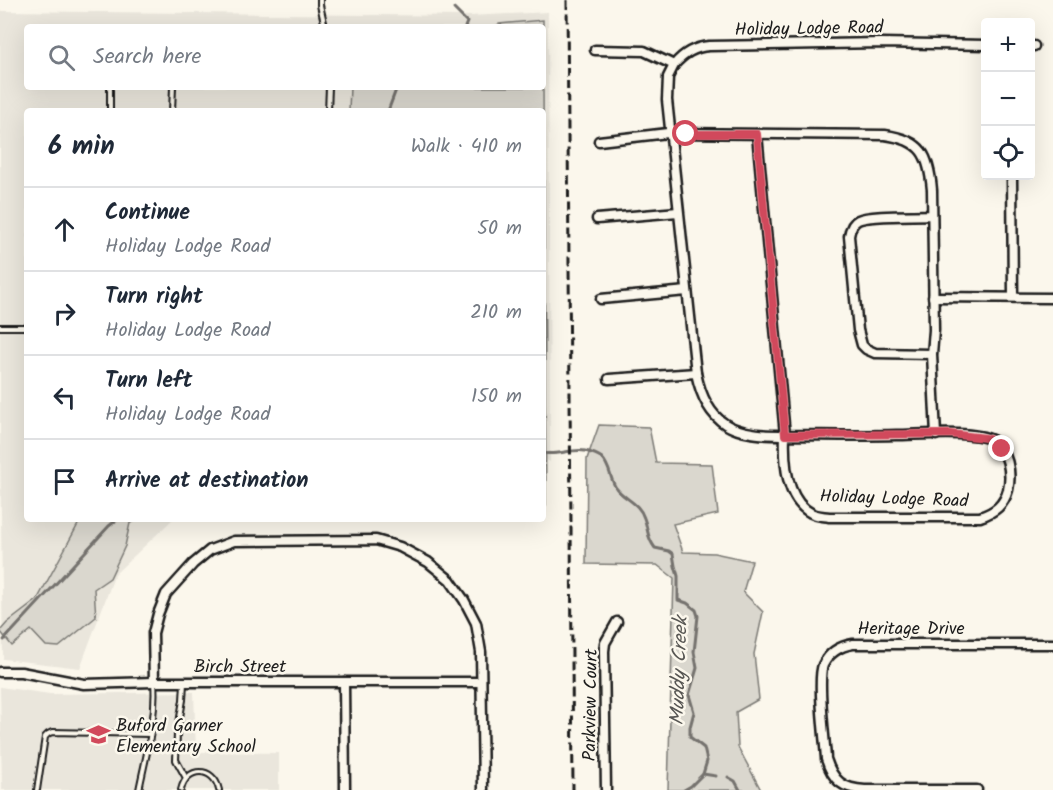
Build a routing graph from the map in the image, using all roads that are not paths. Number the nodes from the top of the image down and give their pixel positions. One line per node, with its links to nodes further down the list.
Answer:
1 (320, 0): 2 (lane)
2 (324, 24)
3 (981, 45): 5 (street, Holiday Lodge Road)
4 (595, 50): 5 (street)
5 (674, 64): 12 (street, Holiday Lodge Road)
6 (110, 90): 9 (lane)
7 (173, 90): 10 (lane)
8 (329, 90): 11 (lane)
9 (110, 108)
10 (172, 108)
11 (328, 108)
12 (671, 134): 13 (street); 14 (street); 16 (street, Holiday Lodge Road)
13 (757, 134): 17 (street); 29 (street, Holiday Lodge Road)
14 (599, 141)
15 (1012, 180): 21 (street)
16 (678, 212): 18 (street); 19 (street, Holiday Lodge Road)
17 (932, 215): 20 (street); 26 (street)
18 (597, 219)
19 (687, 291): 23 (street); 27 (street, Holiday Lodge Road)
20 (933, 297): 21 (street); 26 (street)
21 (1013, 297): 22 (street)
22 (1053, 298)
23 (601, 299)
24 (0, 327): 25 (lane)
25 (24, 327)
26 (932, 354): 30 (street)
27 (696, 373): 28 (street); 29 (street, Holiday Lodge Road)
28 (609, 379)
29 (785, 435): 30 (street, Holiday Lodge Road); 30 (street, Holiday Lodge Road)
30 (936, 435)
31 (617, 622): 46 (street, Parkview Court)
32 (1053, 644): 47 (street, Heritage Drive)
33 (0, 672): 34 (street, Birch Street)
34 (154, 682): 35 (street, Birch Street); 37 (street); 38 (lane)
35 (184, 682): 36 (street, Birch Street); 39 (lane)
36 (344, 682): 37 (street, Birch Street); 44 (street)
37 (481, 682): 45 (street)
38 (150, 734): 40 (lane); 41 (lane)
39 (186, 778): 42 (lane); 43 (lane)
40 (37, 790)
41 (139, 790)
42 (181, 790)
43 (219, 790)
44 (345, 790)
45 (483, 790)
46 (606, 790)
47 (976, 790)

